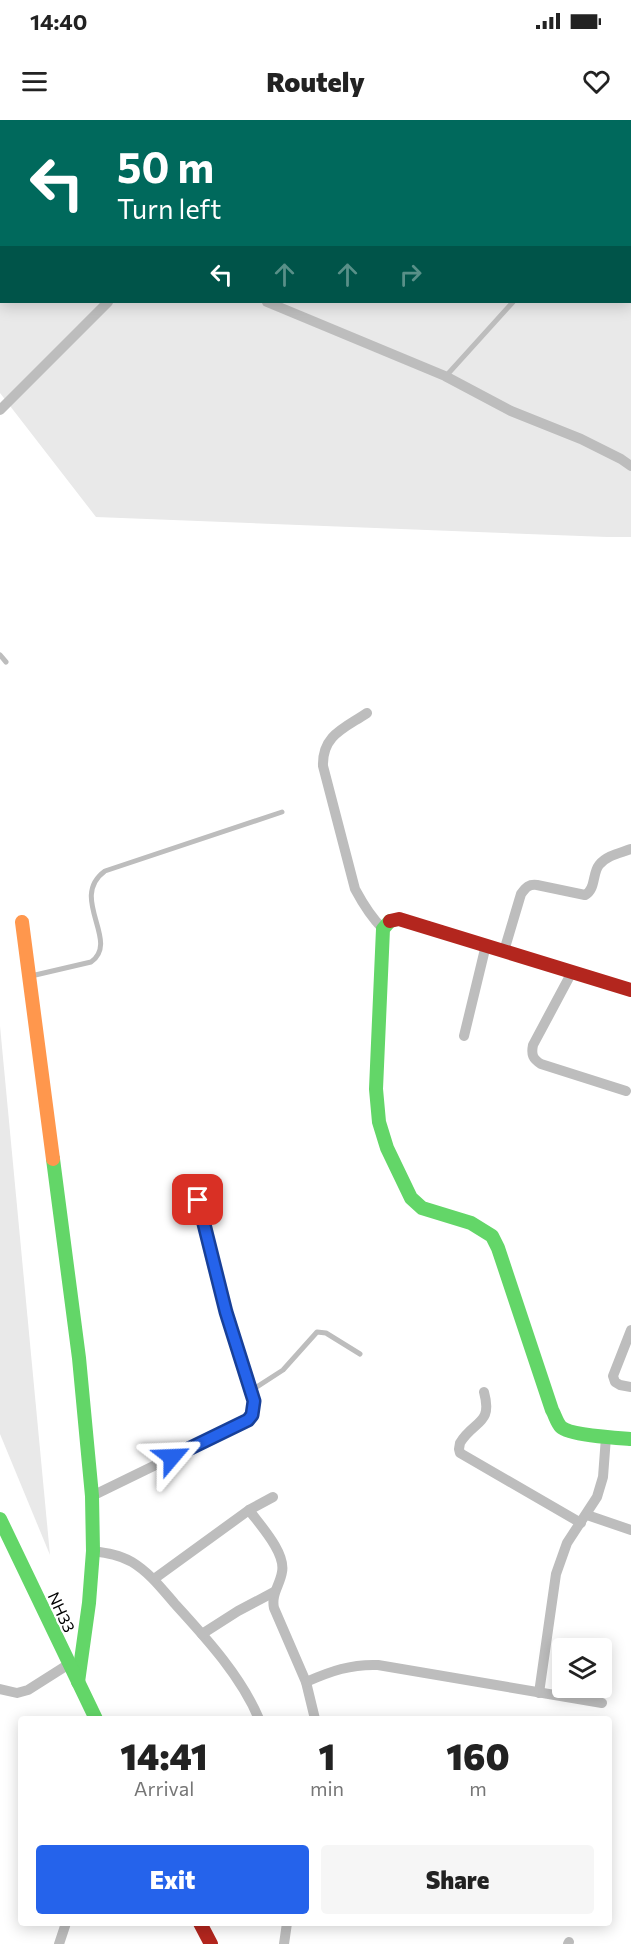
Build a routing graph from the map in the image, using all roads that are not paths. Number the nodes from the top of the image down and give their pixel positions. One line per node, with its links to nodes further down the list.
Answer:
1 (107, 303): 5 (street)
2 (269, 303): 4 (street)
3 (512, 303): 4 (lane)
4 (445, 376): 6 (street)
5 (0, 410)
6 (631, 466)
7 (0, 655): 8 (lane)
8 (6, 662)
9 (368, 713): 13 (street)
10 (282, 812): 17 (lane)
11 (631, 849): 15 (street)
12 (22, 922): 17 (street)
13 (383, 929): 14 (street); 27 (street)
14 (486, 945): 15 (street); 19 (street)
15 (504, 951): 16 (street)
16 (572, 972): 18 (street); 20 (street)
17 (29, 977): 29 (street)
18 (631, 990)
19 (464, 1036)
20 (626, 1091)
21 (198, 1200): 25 (street)
22 (631, 1330): 24 (street)
23 (360, 1354): 25 (lane)
24 (631, 1387)
25 (252, 1390): 29 (street)
26 (484, 1392): 33 (street)
27 (606, 1437): 28 (street); 33 (street)
28 (631, 1438)
29 (92, 1496): 35 (street)
30 (273, 1497): 31 (street)
31 (249, 1510): 36 (street); 37 (street)
32 (0, 1519): 39 (street, NH33)
33 (584, 1519): 34 (street); 43 (street)
34 (631, 1530)
35 (93, 1551): 36 (street); 40 (street)
36 (154, 1579): 38 (street)
37 (274, 1592): 38 (street); 41 (street)
38 (202, 1634): 46 (street)
39 (69, 1664): 40 (street, NH33); 42 (street)
40 (78, 1682): 45 (street, NH33)
41 (306, 1682): 43 (street); 47 (street)
42 (0, 1689)
43 (539, 1693): 44 (street)
44 (602, 1703)
45 (95, 1716)
46 (258, 1716)
47 (314, 1716)
48 (65, 1926): 51 (street)
49 (202, 1926): 52 (street)
50 (287, 1926): 53 (street)
51 (59, 1944)
52 (211, 1944)
53 (284, 1944)

